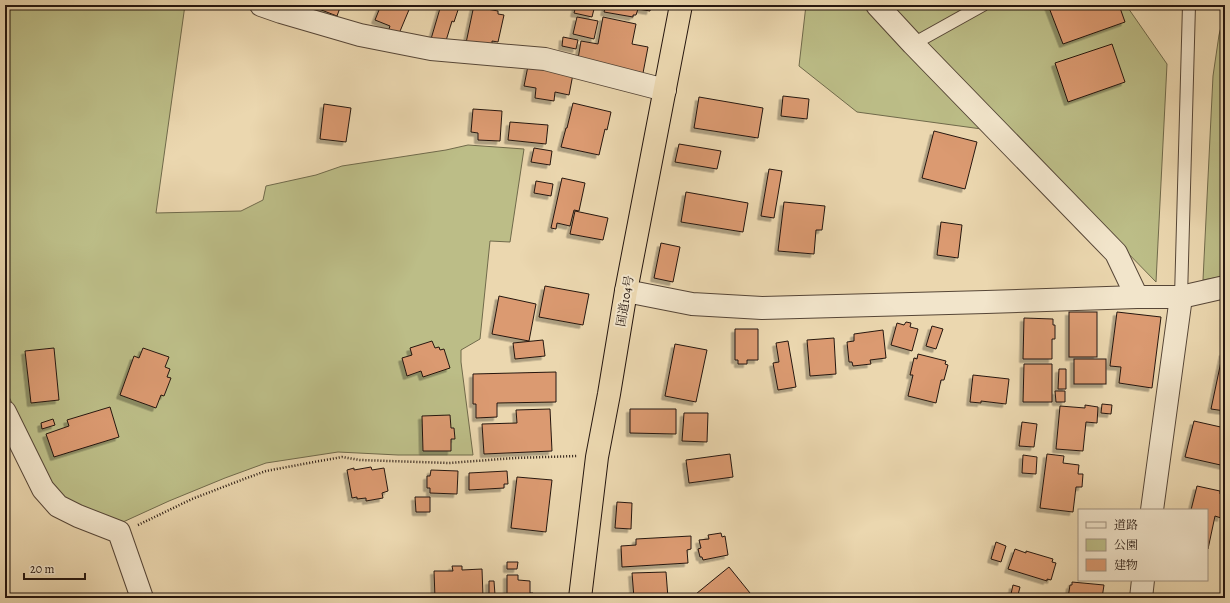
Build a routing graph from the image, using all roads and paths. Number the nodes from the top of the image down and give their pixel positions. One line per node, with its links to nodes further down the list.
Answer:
1 (261, 5): 7 (street)
2 (681, 5): 7 (highway, 国道104号)
3 (877, 5): 6 (street)
4 (983, 5): 6 (lane)
5 (1189, 5): 11 (lane)
6 (913, 44): 10 (street)
7 (665, 90): 9 (highway, 国道104号)
8 (1225, 288): 11 (street)
9 (626, 291): 10 (street); 13 (highway, 国道104号)
10 (1136, 297): 11 (street)
11 (1181, 297): 14 (street)
12 (5, 412): 15 (street)
13 (597, 457): 15 (path); 18 (highway, 国道104号)
14 (1152, 509)
15 (119, 532): 17 (street)
16 (1143, 581): 19 (street)
17 (142, 598)
18 (580, 598)
19 (1141, 598)

